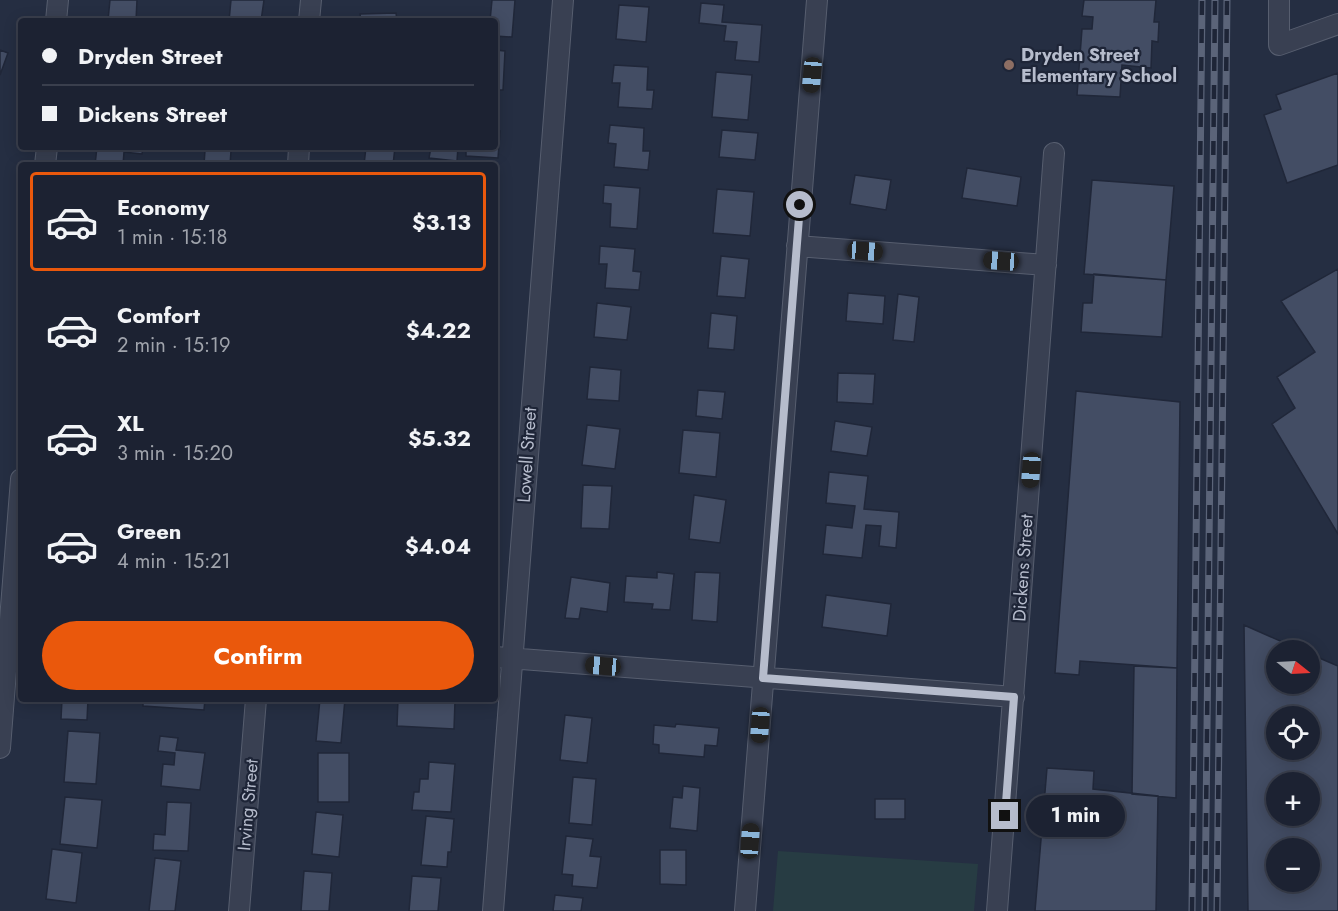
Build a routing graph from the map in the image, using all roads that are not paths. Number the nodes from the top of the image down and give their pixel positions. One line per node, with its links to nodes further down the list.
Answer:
1 (58, 0): 6 (street)
2 (311, 0): 7 (street)
3 (563, 0): 14 (street, Lowell Street)
4 (817, 0): 10 (street)
5 (1279, 0): 8 (street)
6 (56, 18)
7 (309, 18)
8 (1338, 24)
9 (1054, 153): 11 (street, Dickens Street)
10 (797, 246): 11 (street); 15 (street)
11 (1046, 265): 16 (street, Dickens Street)
12 (18, 517): 13 (street)
13 (10, 619): 18 (street)
14 (503, 658): 15 (street); 20 (street, Lowell Street)
15 (763, 678): 16 (street); 21 (street)
16 (1014, 697): 22 (street, Dickens Street)
17 (256, 702): 19 (street, Irving Street)
18 (0, 748)
19 (239, 911)
20 (493, 911)
21 (745, 911)
22 (997, 911)

